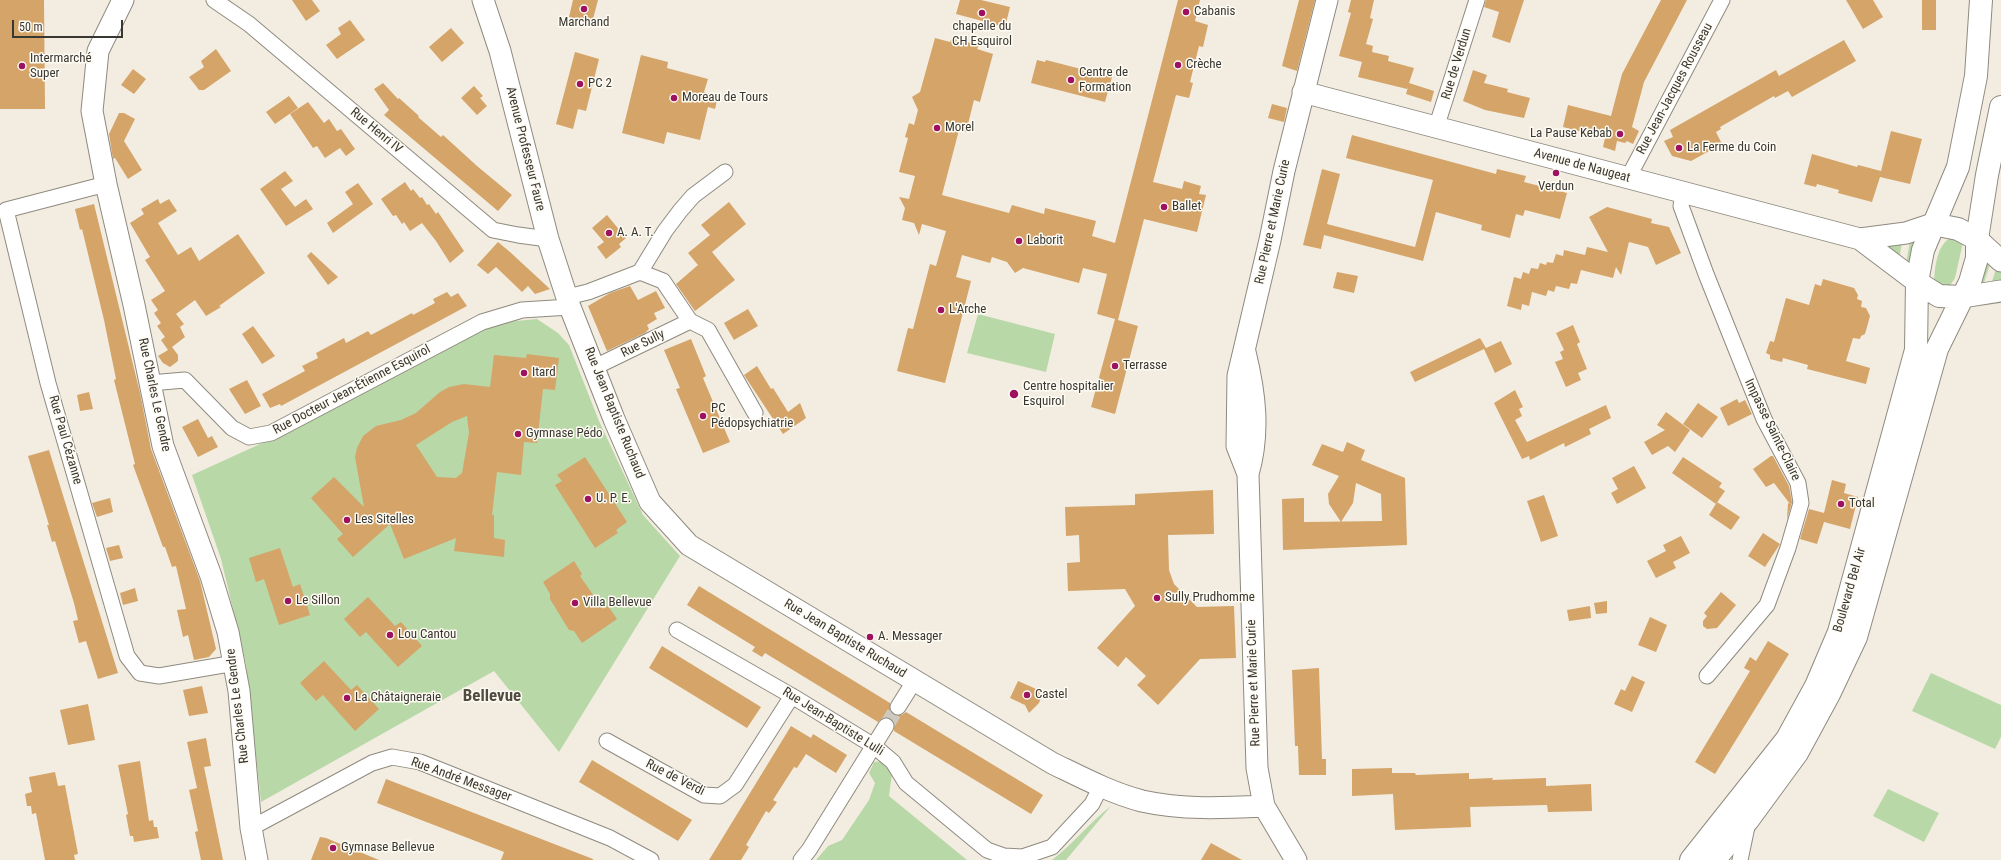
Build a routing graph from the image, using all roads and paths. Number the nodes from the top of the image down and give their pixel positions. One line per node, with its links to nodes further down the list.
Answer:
1 (123, 0): 13 (main road, Rue Charles Le Gendre)
2 (214, 0): 16 (street, Rue Henri IV)
3 (483, 0): 16 (main road, Avenue Professeur Faure)
4 (1327, 0): 8 (main road, Rue Pierre et Marie Curie)
5 (1477, 0): 10 (street, Rue de Verdun)
6 (1722, 0): 12 (street, Rue Jean-Jacques Rousseau)
7 (1981, 0): 15 (main road)
8 (1303, 92): 10 (main road, Avenue de Naugeat); 39 (main road, Rue Pierre et Marie Curie)
9 (2001, 107): 18 (main road)
10 (1436, 128): 12 (main road, Avenue de Naugeat)
11 (724, 172): 20 (street)
12 (1628, 178): 14 (main road, Avenue de Naugeat)
13 (106, 184): 27 (main road, Rue Charles Le Gendre); 30 (street, Rue Paul Cézanne)
14 (1683, 193): 17 (main road, Avenue de Naugeat); 31 (street, Impasse Sainte-Claire)
15 (1933, 224): 17 (main road, Avenue de Naugeat); 18 (main road, Avenue de Naugeat); 21 (main road)
16 (548, 239): 24 (main road, Avenue Professeur Faure)
17 (1860, 239): 21 (main road, Avenue de Naugeat)
18 (1977, 240): 19 (main road, Avenue de Naugeat); 23 (main road)
19 (2001, 261)
20 (640, 272): 24 (street); 25 (street)
21 (1917, 282): 23 (main road, Avenue de Naugeat); 46 (main road, Boulevard Bel Air)
22 (2001, 291): 23 (main road, Avenue de Naugeat)
23 (1962, 297): 40 (main road, Boulevard Bel Air)
24 (569, 302): 26 (main road, Rue Jean Baptiste Ruchaud); 27 (street, Rue Docteur Jean-Étienne Esquirol)
25 (690, 321): 26 (street, Rue Sully); 28 (street)
26 (595, 367): 32 (main road, Rue Jean Baptiste Ruchaud)
27 (150, 383): 30 (main road, Rue Charles Le Gendre)
28 (755, 412)
29 (677, 630): 33 (street, Rue Jean-Baptiste Lulli)
30 (235, 663): 41 (main road, Rue Charles Le Gendre)
31 (1707, 676)
32 (914, 680): 34 (street); 38 (main road, Rue Jean Baptiste Ruchaud)
33 (792, 696): 36 (street, Rue de Verdi); 37 (street, Rue Jean-Baptiste Lulli)
34 (898, 707)
35 (886, 726): 37 (street)
36 (607, 741)
37 (874, 746): 38 (street, Rue Jean-Baptiste Lulli); 44 (street)
38 (1101, 786): 39 (main road, Rue Jean Baptiste Ruchaud)
39 (1264, 806): 45 (main road, Rue Pierre et Marie Curie)
40 (1748, 820): 47 (main road, Boulevard Bel Air); 48 (street)
41 (251, 828): 42 (main road, Rue Charles Le Gendre); 43 (street, Rue André Messager)
42 (257, 860)
43 (651, 860)
44 (801, 860)
45 (1296, 860)
46 (1691, 860)
47 (1714, 860)
48 (1740, 860)

